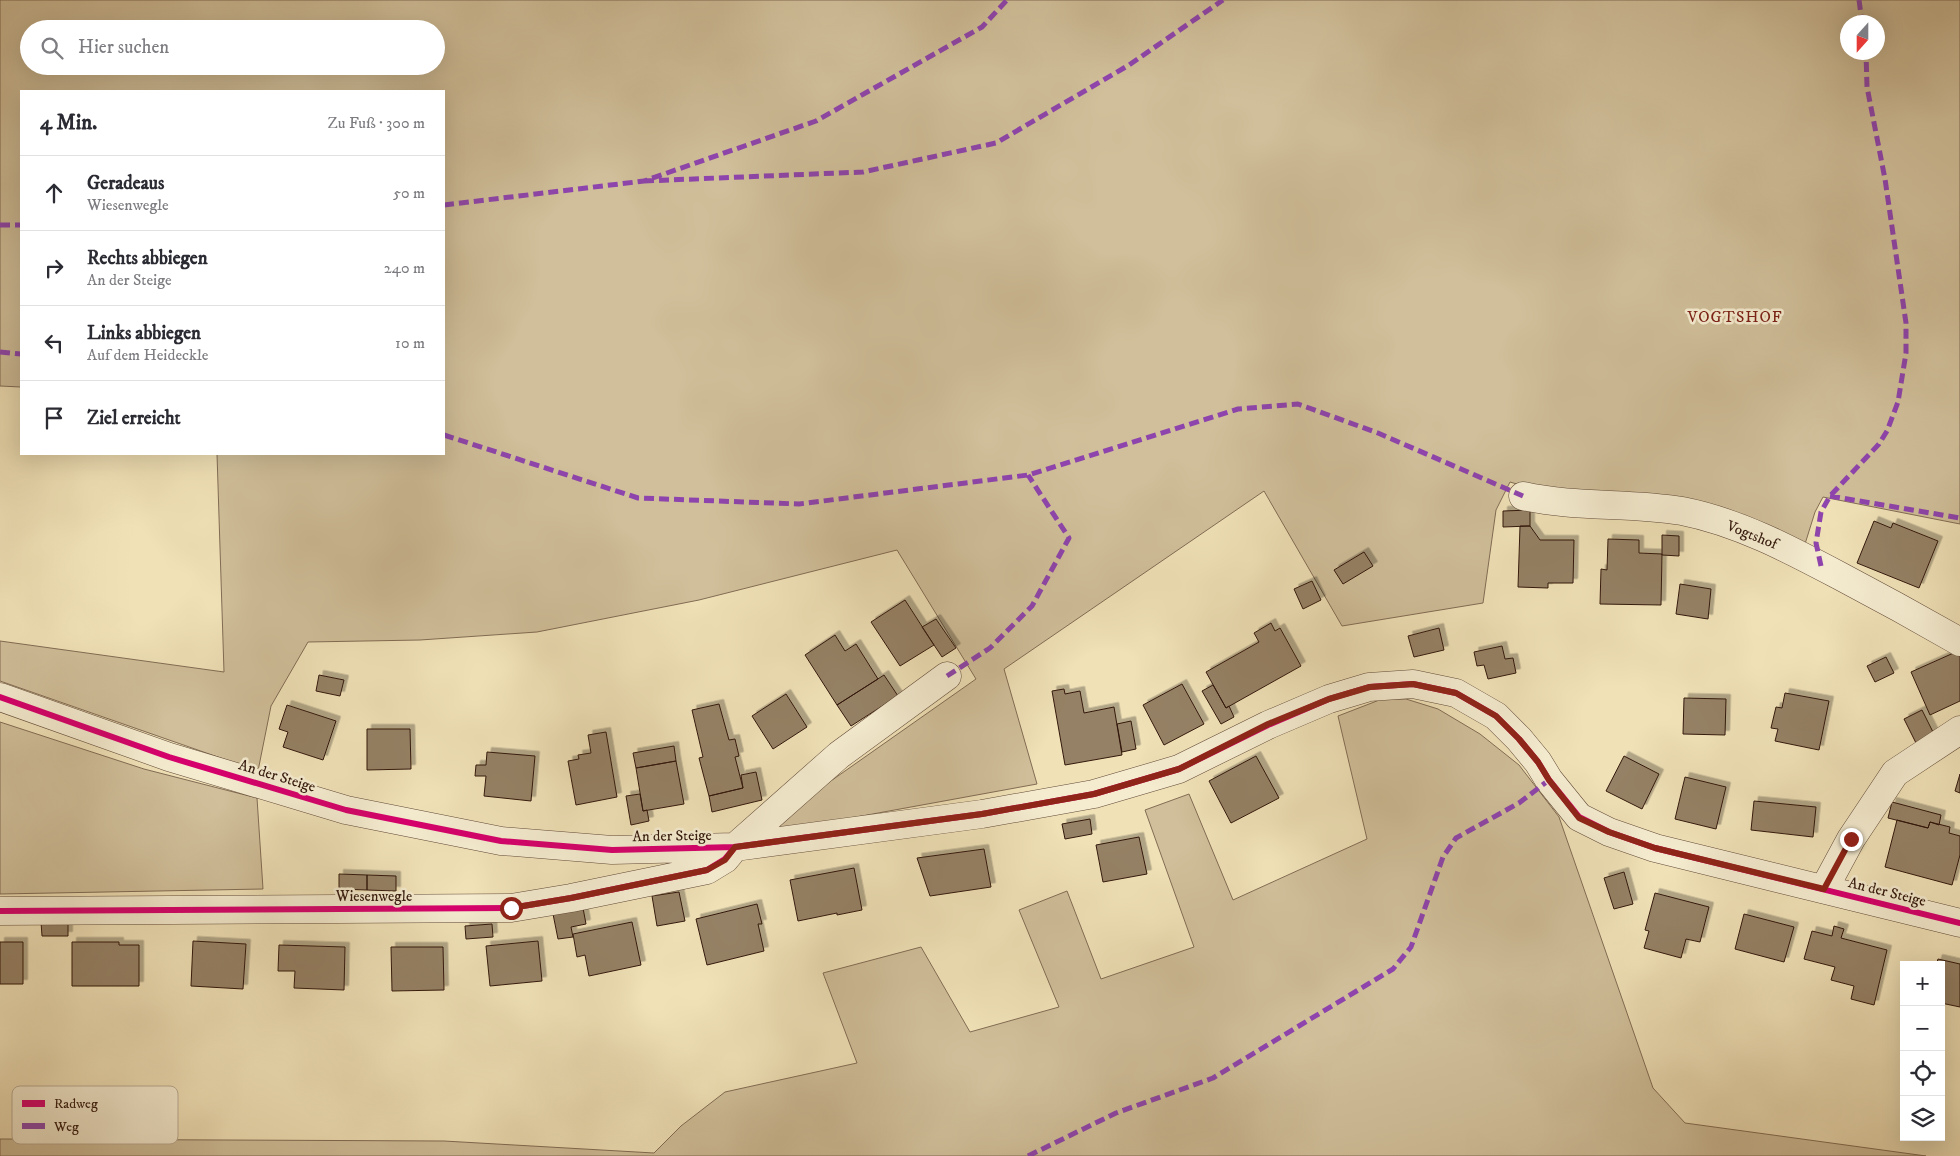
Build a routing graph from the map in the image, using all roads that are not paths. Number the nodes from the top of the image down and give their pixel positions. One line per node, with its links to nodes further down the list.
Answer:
1 (1523, 496): 2 (street, Vogtshof)
2 (1960, 642)
3 (947, 676): 6 (street)
4 (0, 697): 6 (street, An der Steige)
5 (1960, 730): 7 (street)
6 (735, 847): 7 (street, An der Steige); 8 (street, Wiesenwegle)
7 (1824, 889): 9 (street, An der Steige)
8 (0, 911)
9 (1960, 922)

